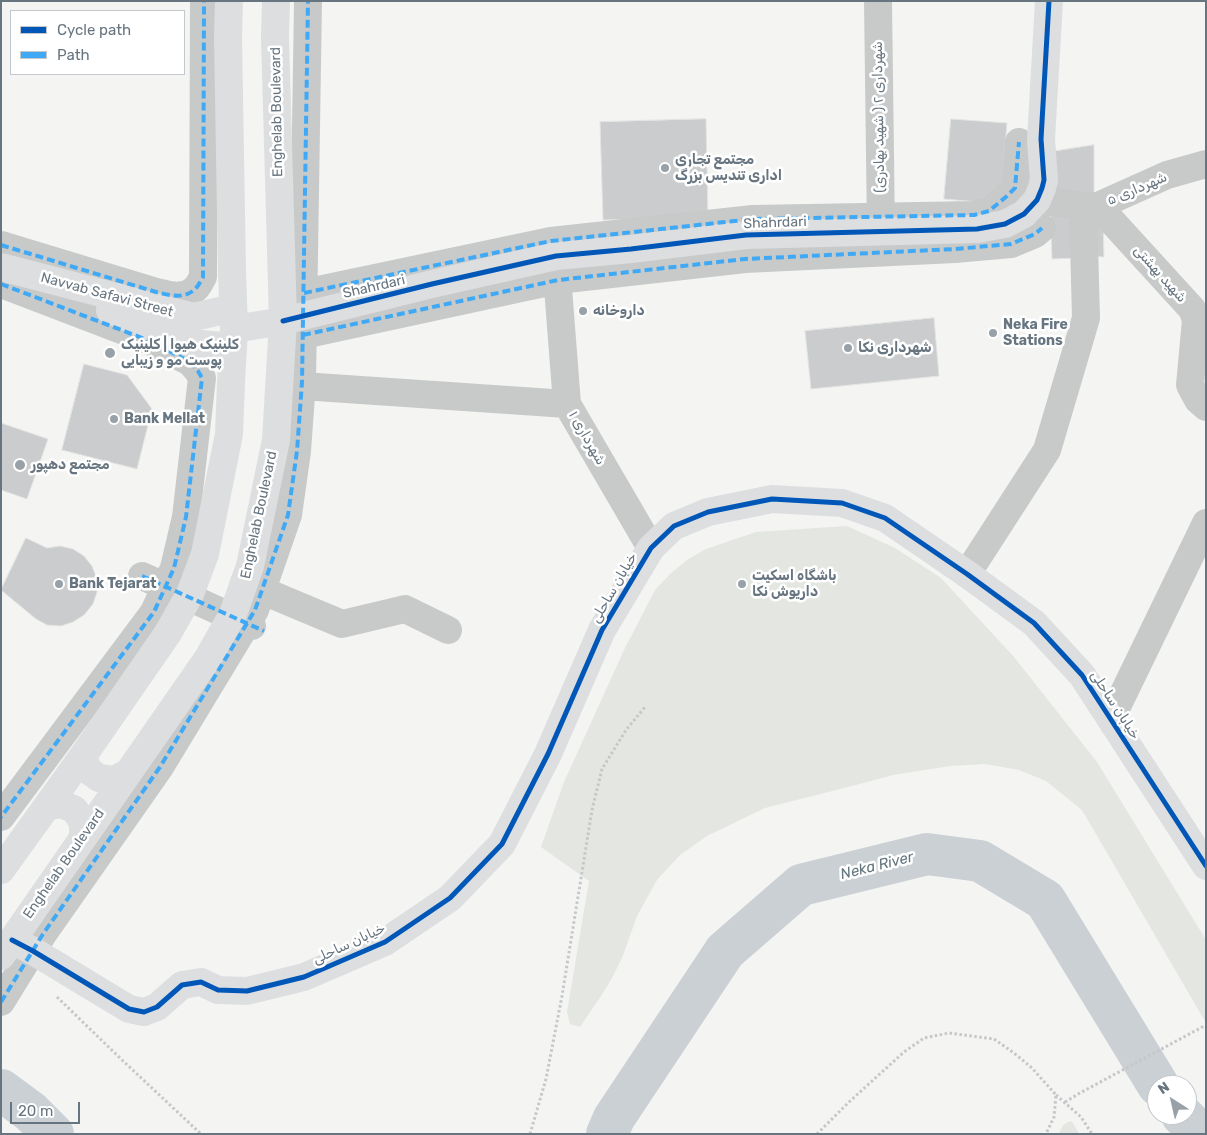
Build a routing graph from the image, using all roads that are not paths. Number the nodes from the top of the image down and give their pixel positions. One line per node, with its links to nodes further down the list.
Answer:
1 (204, 1): 13 (street)
2 (229, 1): 17 (street)
3 (276, 1): 16 (street, Enghelab Boulevard)
4 (308, 1): 16 (street)
5 (878, 1): 11 (street, شهرداری ۲ ( شهید بهادری))
6 (1049, 1): 9 (street)
7 (1019, 142): 11 (street)
8 (1206, 164): 10 (street, شهرداری ۵)
9 (1037, 200): 10 (street); 11 (street, Shahrdari)
10 (1091, 206): 20 (street, شهید بهشتی); 23 (street)
11 (881, 224): 14 (street, Shahrdari); 16 (street)
12 (1042, 228): 14 (street)
13 (1, 245)
14 (557, 268): 16 (street, Shahrdari); 19 (street, شهرداری ۱)
15 (7, 280): 17 (street, Navvab Safavi Street); 17 (street, Navvab Safavi Street); 32 (street)
16 (298, 316): 17 (street, Shahrdari); 18 (street); 25 (street, Enghelab Boulevard)
17 (233, 328): 29 (street)
18 (302, 386): 19 (street); 25 (street)
19 (567, 404): 22 (street, شهرداری ۱)
20 (1206, 407)
21 (1206, 523): 28 (street)
22 (651, 548): 23 (street, خیابان ساحلی); 36 (street, خیابان ساحلی)
23 (967, 574): 28 (street, خیابان ساحلی)
24 (142, 576): 27 (street)
25 (253, 587): 26 (street); 30 (street, Enghelab Boulevard); 36 (street)
26 (448, 630)
27 (264, 631)
28 (1111, 720): 34 (street, خیابان ساحلی)
29 (83, 756): 30 (street); 31 (street)
30 (127, 773): 33 (street, Enghelab Boulevard)
31 (48, 806): 33 (street); 35 (street)
32 (1, 818)
33 (82, 837): 36 (street, Enghelab Boulevard)
34 (1206, 866)
35 (1, 870)
36 (17, 954): 37 (street)
37 (1, 1002)

